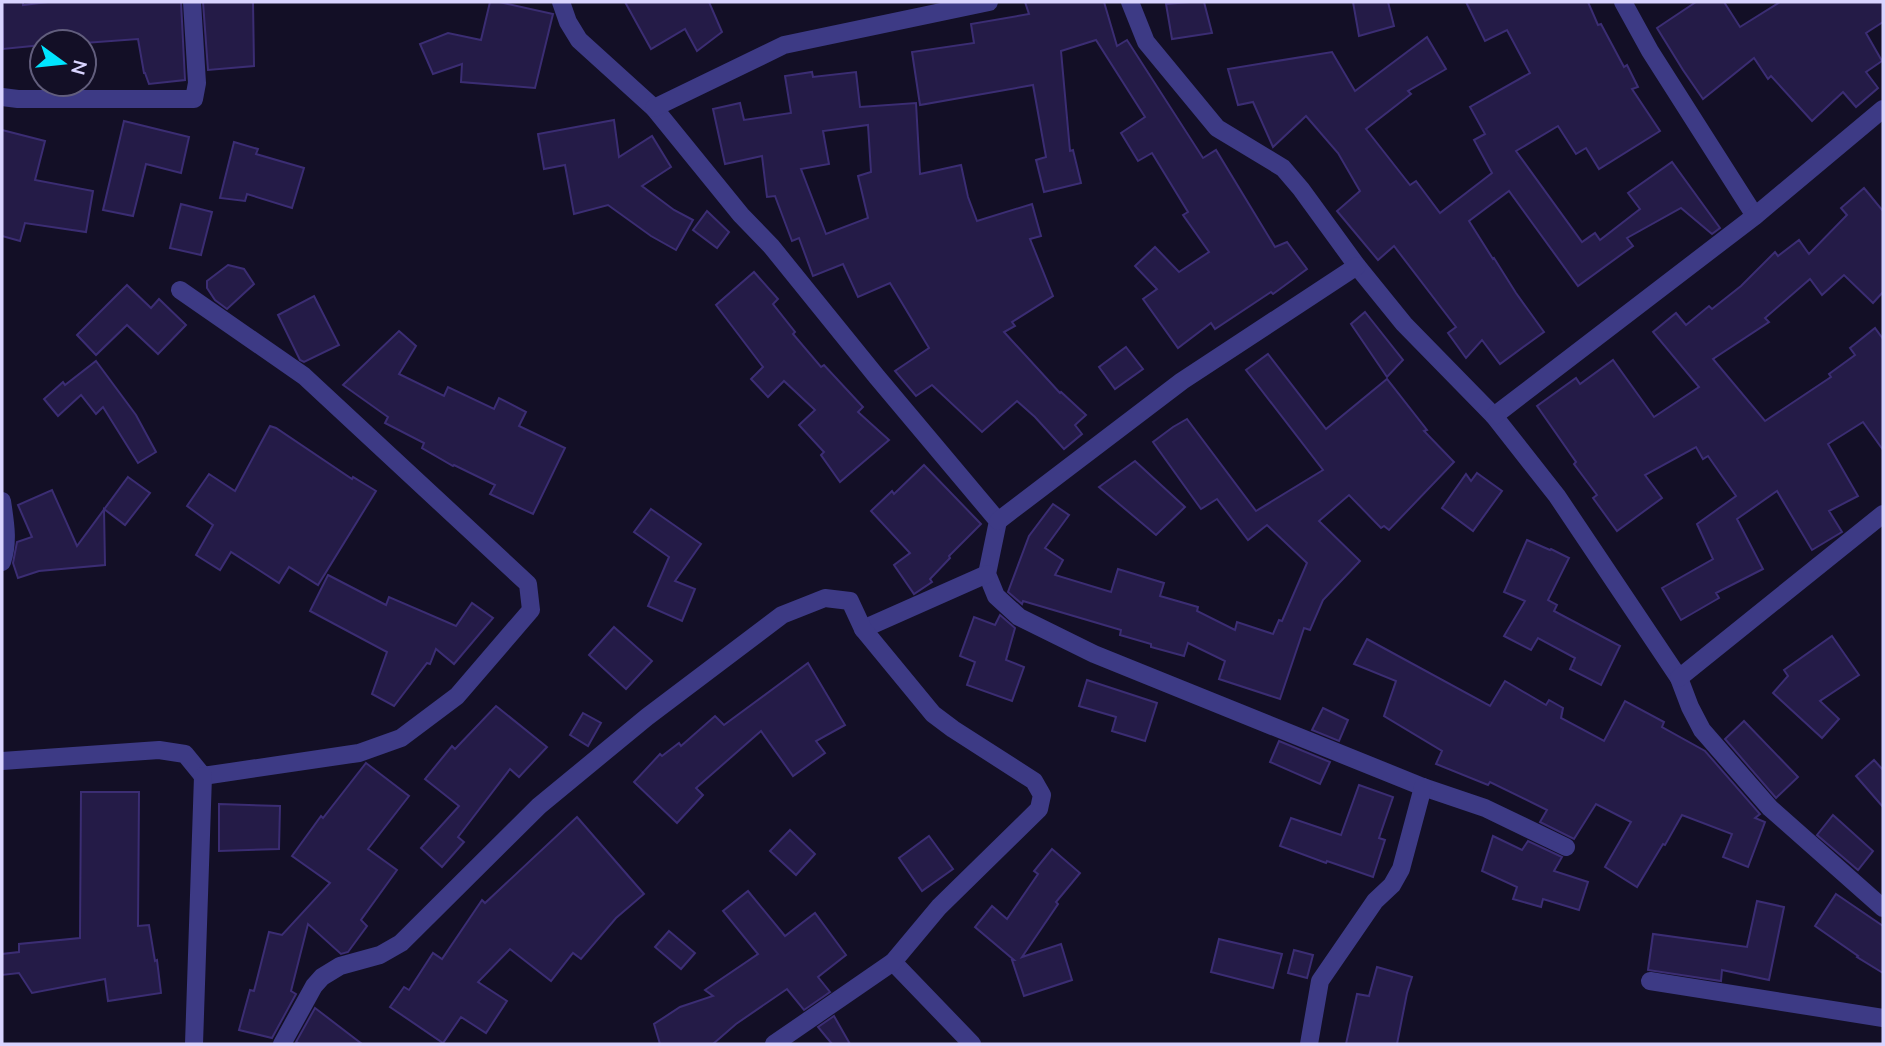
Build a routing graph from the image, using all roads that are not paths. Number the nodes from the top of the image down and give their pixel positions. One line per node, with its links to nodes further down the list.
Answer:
1 (192, 2): 6 (street)
2 (561, 2): 7 (street)
3 (989, 2): 7 (street)
4 (1130, 2): 10 (street)
5 (1623, 2): 9 (street)
6 (2, 97)
7 (654, 107): 15 (street)
8 (1883, 109): 9 (street)
9 (1755, 216): 12 (street)
10 (1357, 267): 12 (street); 15 (street)
11 (180, 290): 21 (street)
12 (1494, 416): 19 (street)
13 (2, 501): 16 (street)
14 (1883, 514): 19 (street)
15 (998, 521): 17 (street)
16 (2, 562)
17 (987, 574): 18 (street); 22 (street)
18 (863, 629): 25 (street); 29 (street)
19 (1679, 678): 24 (street)
20 (2, 761): 21 (street)
21 (203, 776): 28 (street)
22 (1423, 787): 23 (street); 32 (street)
23 (1566, 847)
24 (1883, 908)
25 (893, 962): 30 (street); 31 (street)
26 (1650, 981): 27 (street)
27 (1883, 1017)
28 (194, 1044)
29 (282, 1044)
30 (774, 1044)
31 (972, 1044)
32 (1309, 1044)

